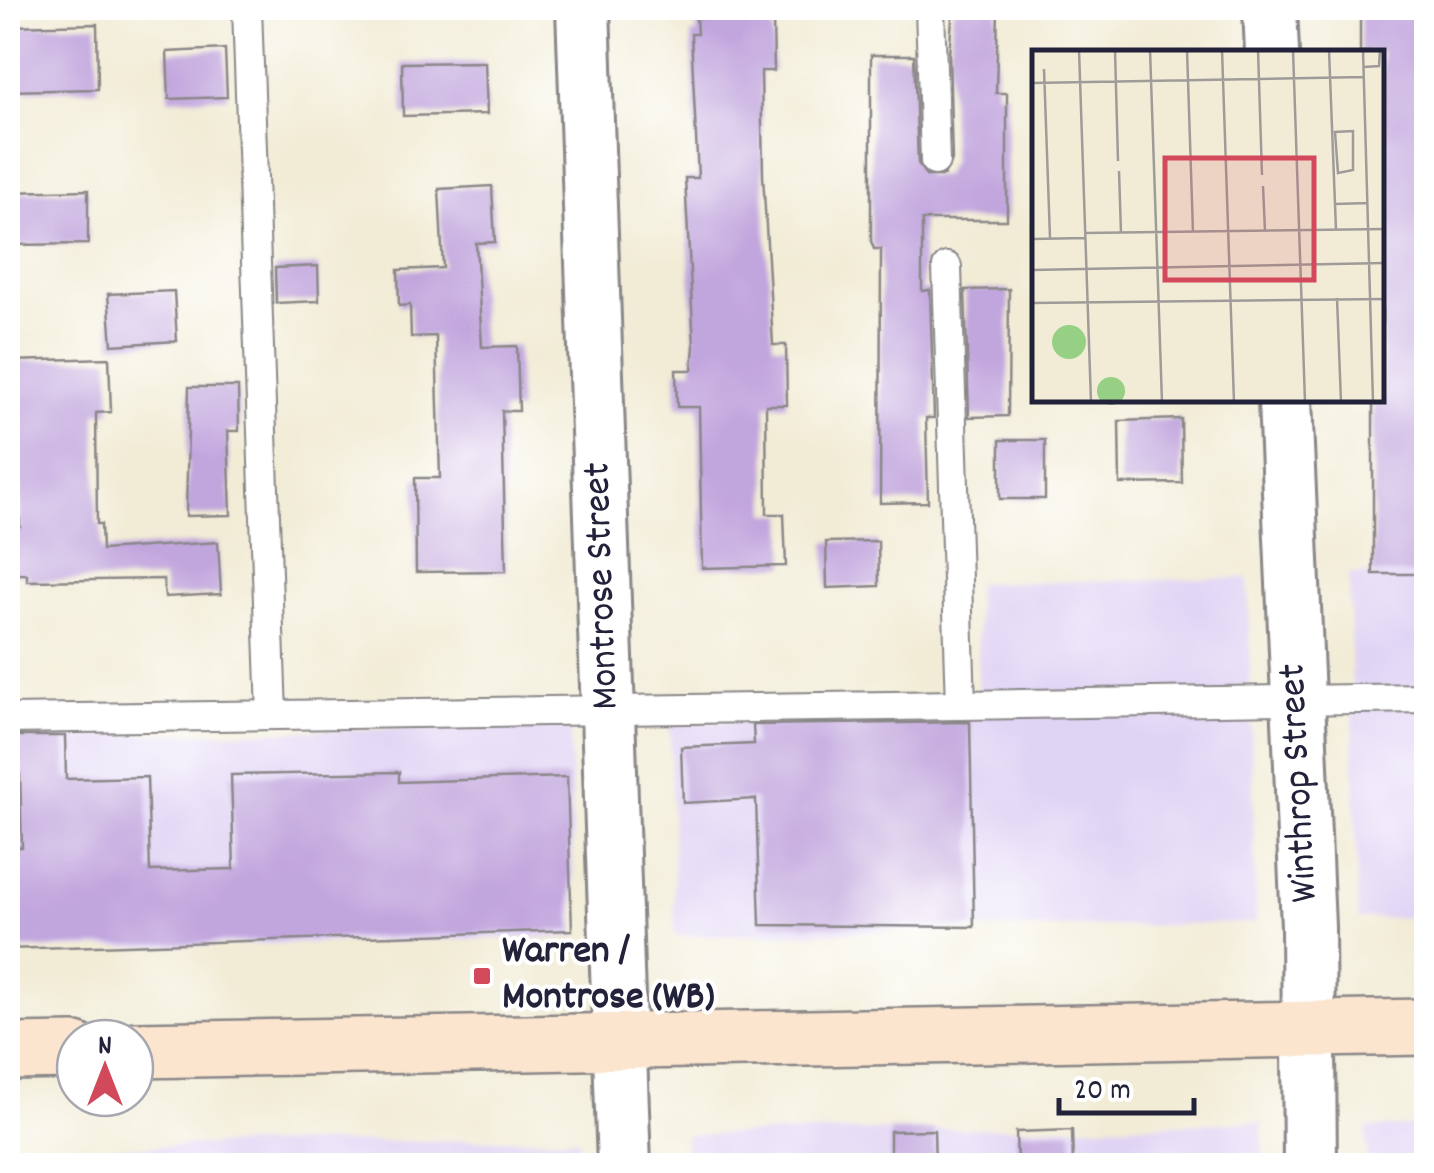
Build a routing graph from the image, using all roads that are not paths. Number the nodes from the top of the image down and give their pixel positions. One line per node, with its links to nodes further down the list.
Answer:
1 (247, 8): 13 (lane)
2 (584, 8): 12 (street, Montrose Street)
3 (930, 8): 6 (lane)
4 (1270, 8): 5 (street)
5 (1272, 50)
6 (936, 162)
7 (947, 267): 11 (lane)
8 (1285, 402): 10 (street, Winthrop Street)
9 (1426, 698): 10 (lane)
10 (1297, 700): 11 (lane); 16 (street, Winthrop Street)
11 (961, 705): 12 (lane)
12 (608, 710): 13 (lane); 17 (street, Montrose Street)
13 (272, 715): 14 (lane)
14 (8, 719)
15 (1426, 1028): 16 (main road)
16 (1306, 1030): 17 (main road); 22 (street, Winthrop Street)
17 (620, 1042): 18 (main road); 21 (street, Montrose Street)
18 (155, 1050)
19 (55, 1051): 20 (main road)
20 (8, 1052)
21 (624, 1166)
22 (1310, 1166)

